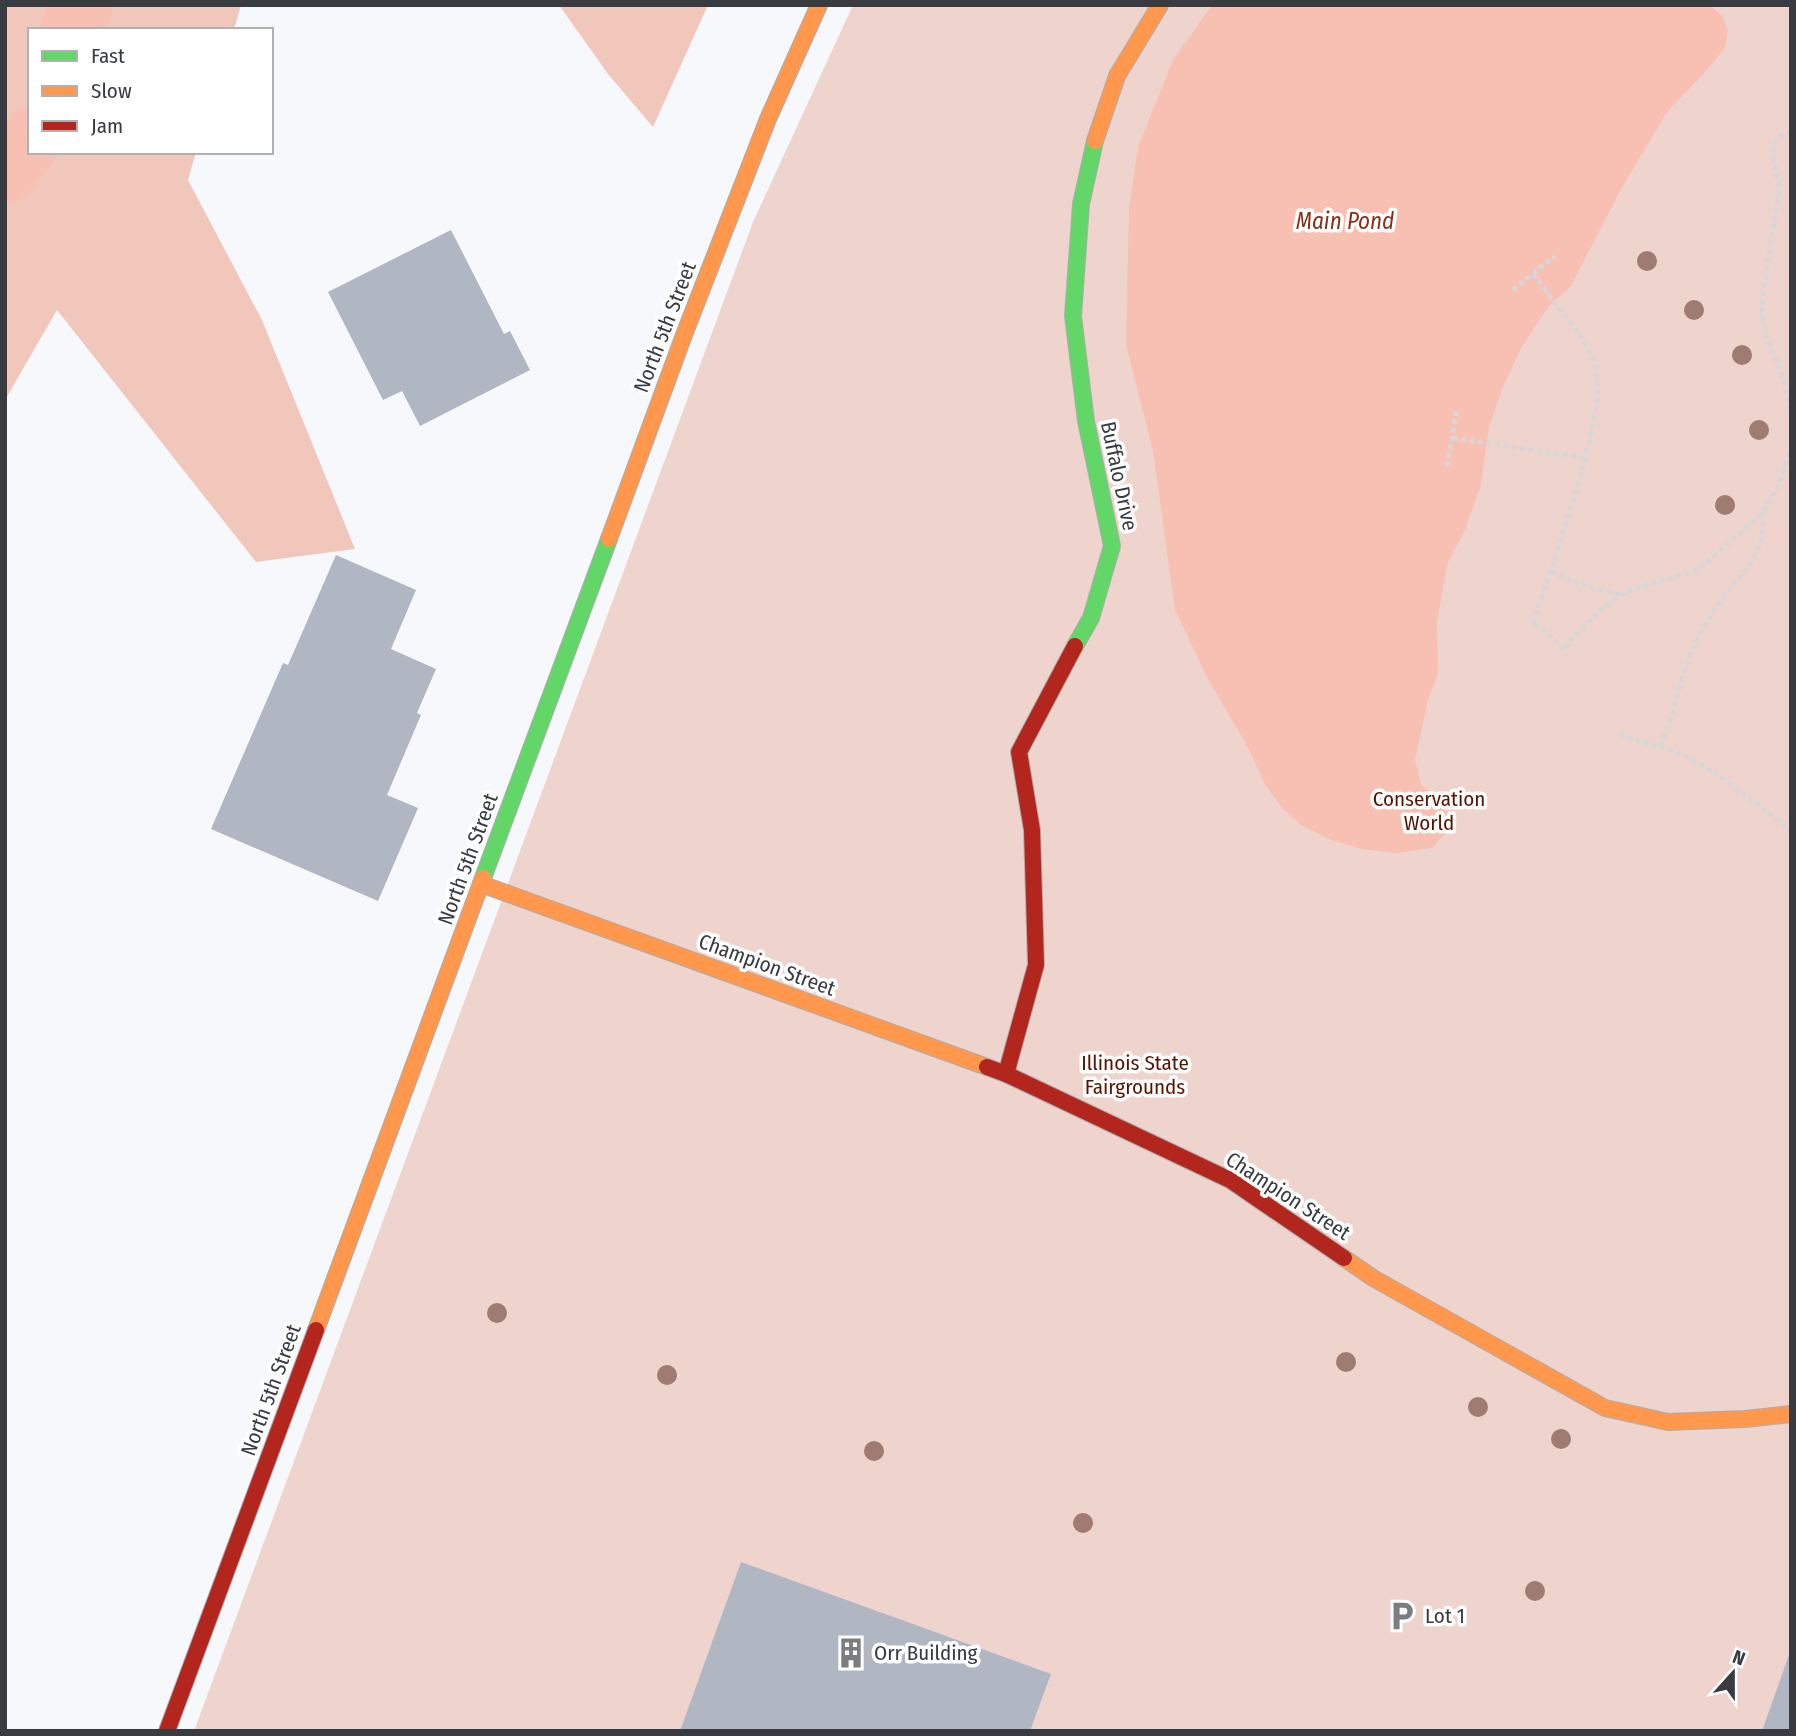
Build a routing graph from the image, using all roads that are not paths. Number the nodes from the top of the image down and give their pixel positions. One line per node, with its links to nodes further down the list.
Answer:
1 (819, 5): 3 (street, North 5th Street)
2 (1160, 5): 4 (street, Buffalo Drive)
3 (481, 884): 4 (street, Champion Street); 6 (street, North 5th Street)
4 (1006, 1074): 5 (street, Champion Street)
5 (1791, 1414)
6 (167, 1731)

